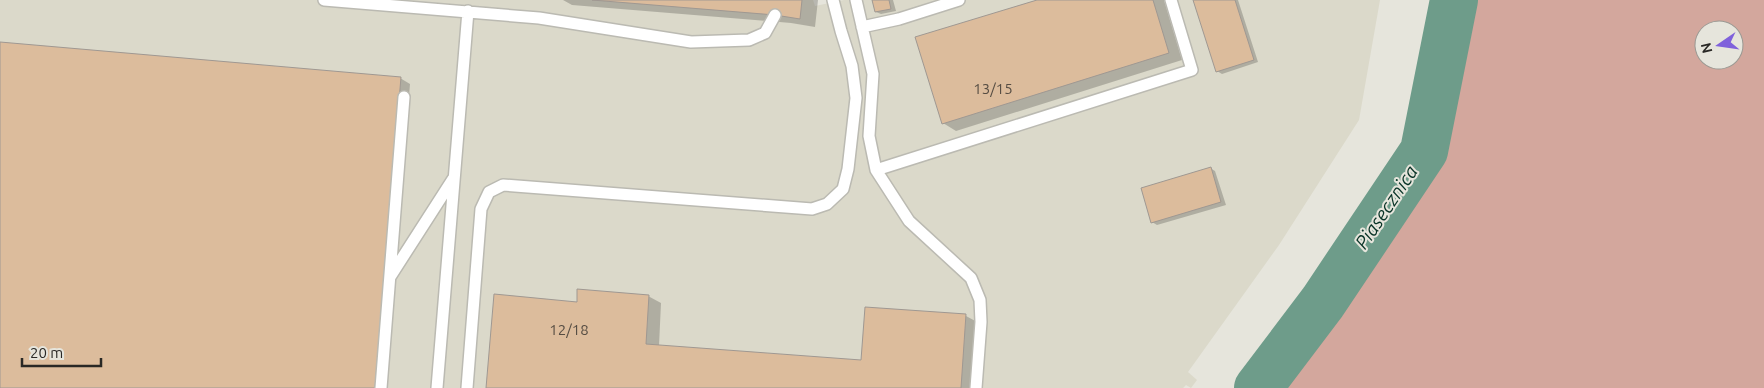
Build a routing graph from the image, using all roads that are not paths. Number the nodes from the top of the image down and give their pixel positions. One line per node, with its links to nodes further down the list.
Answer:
1 (324, 0): 6 (lane)
2 (833, 0): 15 (lane)
3 (856, 0): 8 (lane)
4 (958, 0): 8 (lane)
5 (1171, 0): 10 (lane)
6 (468, 11): 7 (lane); 11 (lane)
7 (775, 15)
8 (862, 27): 10 (lane)
9 (404, 98): 12 (lane)
10 (876, 170): 16 (lane)
11 (454, 176): 12 (lane); 14 (lane)
12 (390, 278): 13 (lane)
13 (381, 388)
14 (437, 388)
15 (467, 388)
16 (976, 388)

